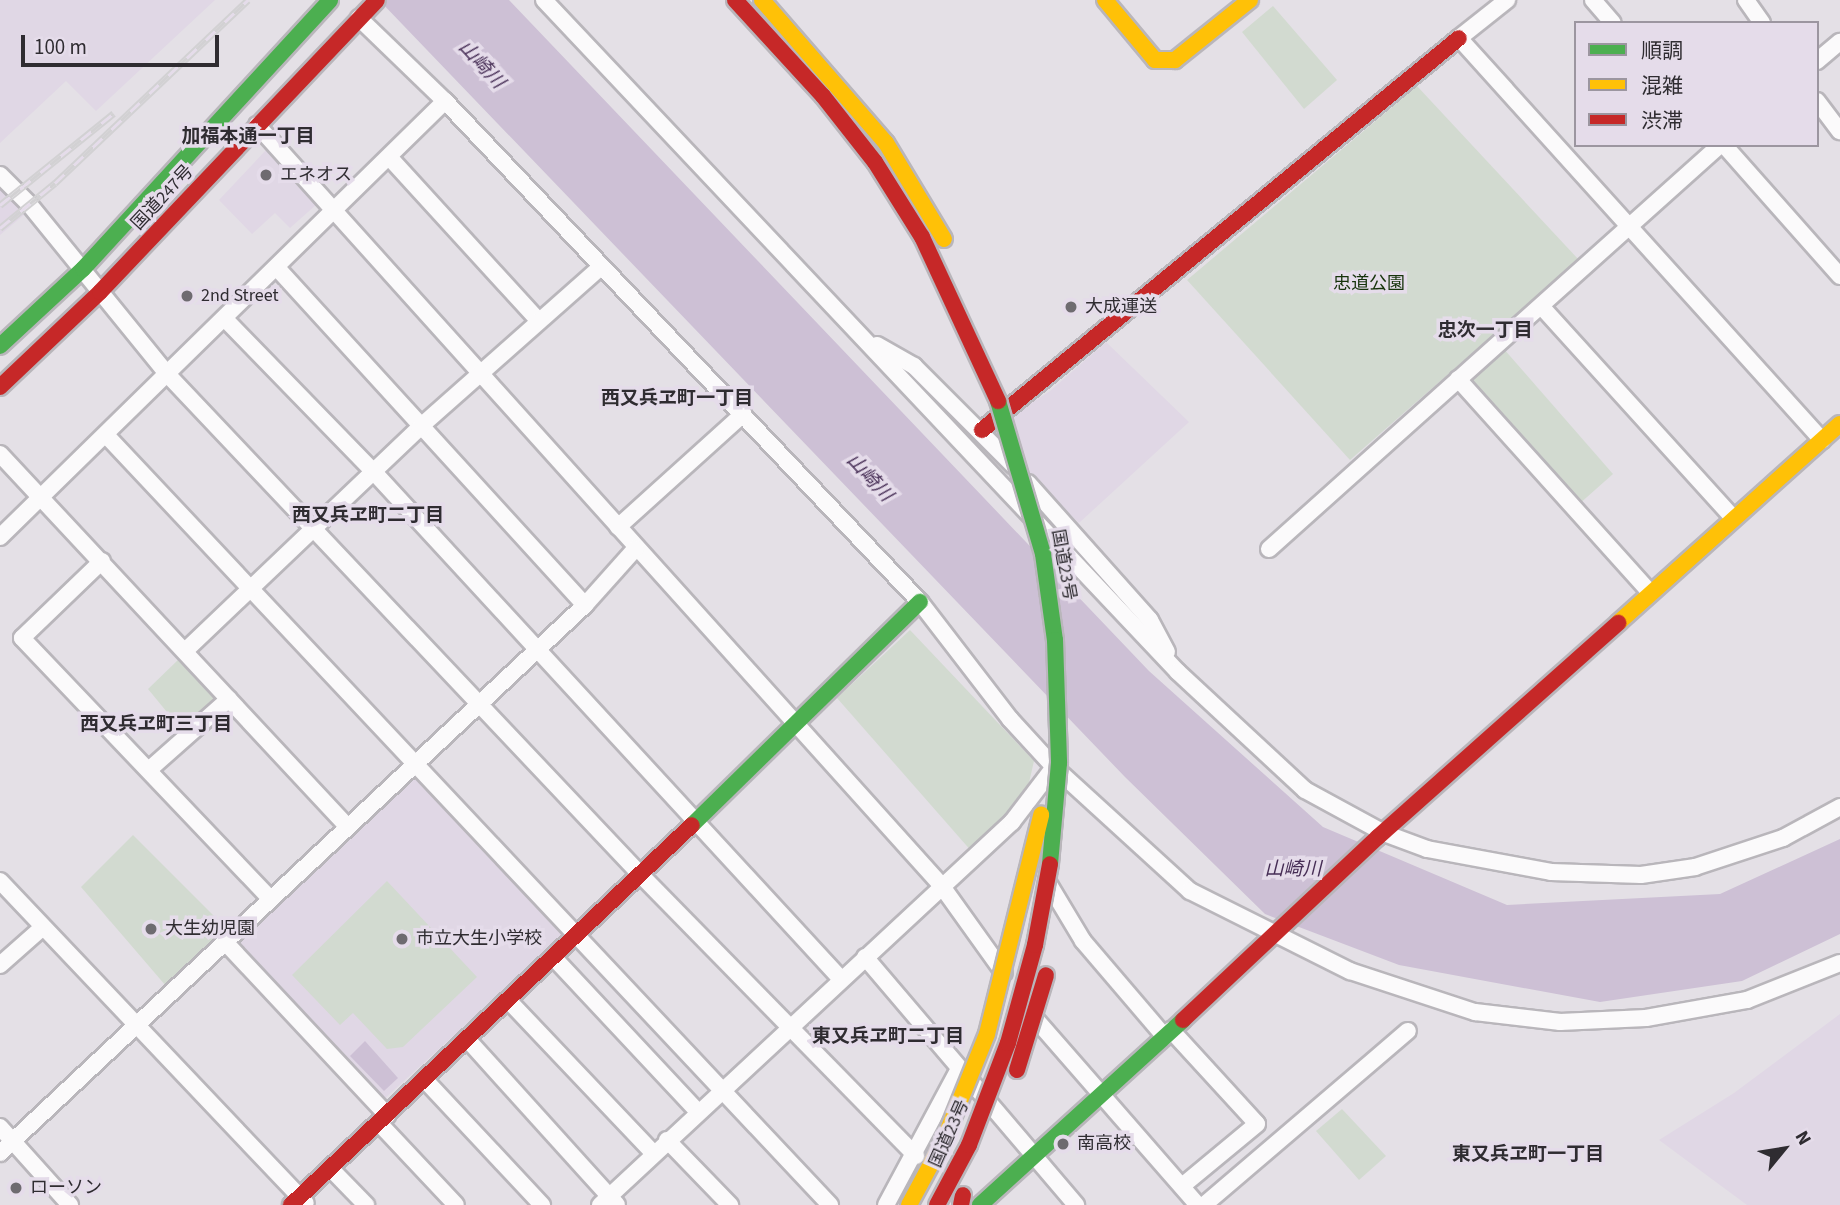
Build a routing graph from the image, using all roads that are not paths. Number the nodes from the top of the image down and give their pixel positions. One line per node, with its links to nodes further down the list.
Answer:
1 (330, 0): 28 (main road, 国道247号)
2 (544, 0): 35 (street)
3 (735, 0): 73 (main road, 国道23号, bridge)
4 (762, 0): 26 (main road, bridge)
5 (1105, 0): 6 (main road)
6 (1250, 0)
7 (1507, 0): 13 (street)
8 (1593, 0): 11 (street)
9 (1746, 0): 12 (street)
10 (368, 9): 16 (street); 18 (main road, 国道247号)
11 (1611, 21)
12 (1761, 21)
13 (1459, 38): 25 (street); 46 (main road)
14 (1840, 42): 15 (street)
15 (1819, 59)
16 (445, 101): 22 (street); 27 (street)
17 (1819, 104): 19 (street)
18 (257, 125): 24 (street); 31 (main road, 国道247号)
19 (1840, 131)
20 (1720, 147): 25 (street)
21 (1724, 147): 30 (street)
22 (390, 158): 24 (street); 34 (street)
23 (1, 173): 28 (street)
24 (334, 213): 29 (street); 37 (street)
25 (1629, 227): 32 (street); 48 (street)
26 (952, 253)
27 (601, 267): 34 (street); 42 (street)
28 (83, 269): 31 (street); 36 (main road, 国道247号)
29 (278, 269): 33 (street); 45 (street)
30 (1840, 276)
31 (100, 292): 38 (street); 41 (main road, 国道247号)
32 (1541, 306): 39 (street); 53 (street)
33 (226, 320): 38 (street); 50 (street)
34 (539, 321): 37 (street)
35 (862, 337): 46 (street); 67 (street)
36 (0, 346)
37 (481, 373): 45 (street); 54 (street)
38 (169, 376): 47 (street); 55 (street)
39 (1458, 380): 58 (street); 62 (street)
40 (1013, 386): 43 (main road)
41 (0, 387)
42 (743, 414): 54 (street); 63 (street)
43 (1026, 420)
44 (1840, 424): 48 (main road)
45 (420, 427): 50 (street); 64 (street)
46 (982, 430): 67 (street)
47 (106, 435): 52 (street); 61 (street)
48 (1822, 440): 53 (main road)
49 (0, 454): 52 (street)
50 (373, 471): 55 (street); 66 (street)
51 (1041, 471): 60 (main road, 国道23号)
52 (40, 499): 56 (street); 59 (street)
53 (1733, 518): 62 (main road)
54 (618, 527): 57 (street)
55 (318, 528): 61 (street); 69 (street)
56 (0, 537)
57 (636, 548): 64 (street); 70 (street)
58 (1269, 549)
59 (102, 561): 65 (street); 74 (street)
60 (1064, 573)
61 (250, 587): 65 (street); 72 (street)
62 (1651, 593): 80 (main road)
63 (920, 602): 70 (main road); 73 (street)
64 (585, 605): 66 (street)
65 (185, 651): 68 (street)
66 (536, 652): 69 (street); 77 (street)
67 (1178, 672): 80 (street)
68 (229, 699): 74 (street); 79 (street)
69 (480, 704): 72 (street); 81 (street)
70 (796, 723): 77 (main road); 84 (street)
71 (1076, 740): 75 (main road)
72 (416, 764): 79 (street); 88 (street)
73 (1056, 765): 78 (street); 87 (street); 127 (main road, bridge); 128 (main road, 国道23号, bridge)
74 (151, 768): 85 (street)
75 (1073, 804)
76 (1840, 807): 80 (street)
77 (693, 820): 81 (main road); 94 (street)
78 (1012, 822): 84 (street); 99 (street)
79 (348, 827): 85 (street)
80 (1381, 835): 87 (main road)
81 (639, 873): 88 (main road); 97 (street)
82 (0, 881): 86 (street)
83 (1065, 884): 119 (main road, bridge)
84 (941, 885): 90 (street); 104 (street)
85 (270, 898): 89 (street)
86 (43, 926): 93 (street); 96 (street)
87 (1277, 933): 92 (street); 99 (main road)
88 (578, 936): 91 (main road); 103 (street)
89 (226, 943): 96 (street); 106 (street)
90 (865, 957): 94 (street); 101 (street)
91 (555, 959): 95 (main road); 105 (street)
92 (1840, 963)
93 (0, 965)
94 (841, 979): 97 (street)
95 (508, 1000): 100 (main road); 111 (street)
96 (137, 1025): 109 (street); 117 (street)
97 (789, 1027): 103 (street); 112 (street)
98 (1408, 1031): 133 (street)
99 (1168, 1034): 104 (main road); 116 (street)
100 (468, 1040): 102 (main road); 118 (street)
101 (959, 1069): 112 (street); 113 (street)
102 (426, 1081): 106 (main road); 123 (street)
103 (721, 1090): 105 (street); 125 (street)
104 (1100, 1095): 113 (main road); 116 (street)
105 (698, 1112): 108 (street)
106 (383, 1119): 114 (main road); 122 (street)
107 (0, 1128): 109 (street)
108 (667, 1140): 111 (street); 124 (street)
109 (12, 1141): 110 (street); 120 (street)
110 (0, 1153)
111 (653, 1153): 118 (street)
112 (916, 1156): 126 (street)
113 (1034, 1160): 115 (main road); 131 (street)
114 (332, 1170): 117 (main road); 121 (street)
115 (1019, 1174): 129 (main road); 130 (street)
116 (1182, 1186): 132 (street)
117 (299, 1202)
118 (609, 1202)
119 (961, 1202)
120 (70, 1205)
121 (366, 1205)
122 (456, 1205)
123 (542, 1205)
124 (730, 1205)
125 (830, 1205)
126 (886, 1205)
127 (909, 1205)
128 (937, 1205)
129 (980, 1205)
130 (998, 1205)
131 (1076, 1205)
132 (1198, 1205)
133 (1205, 1205)

